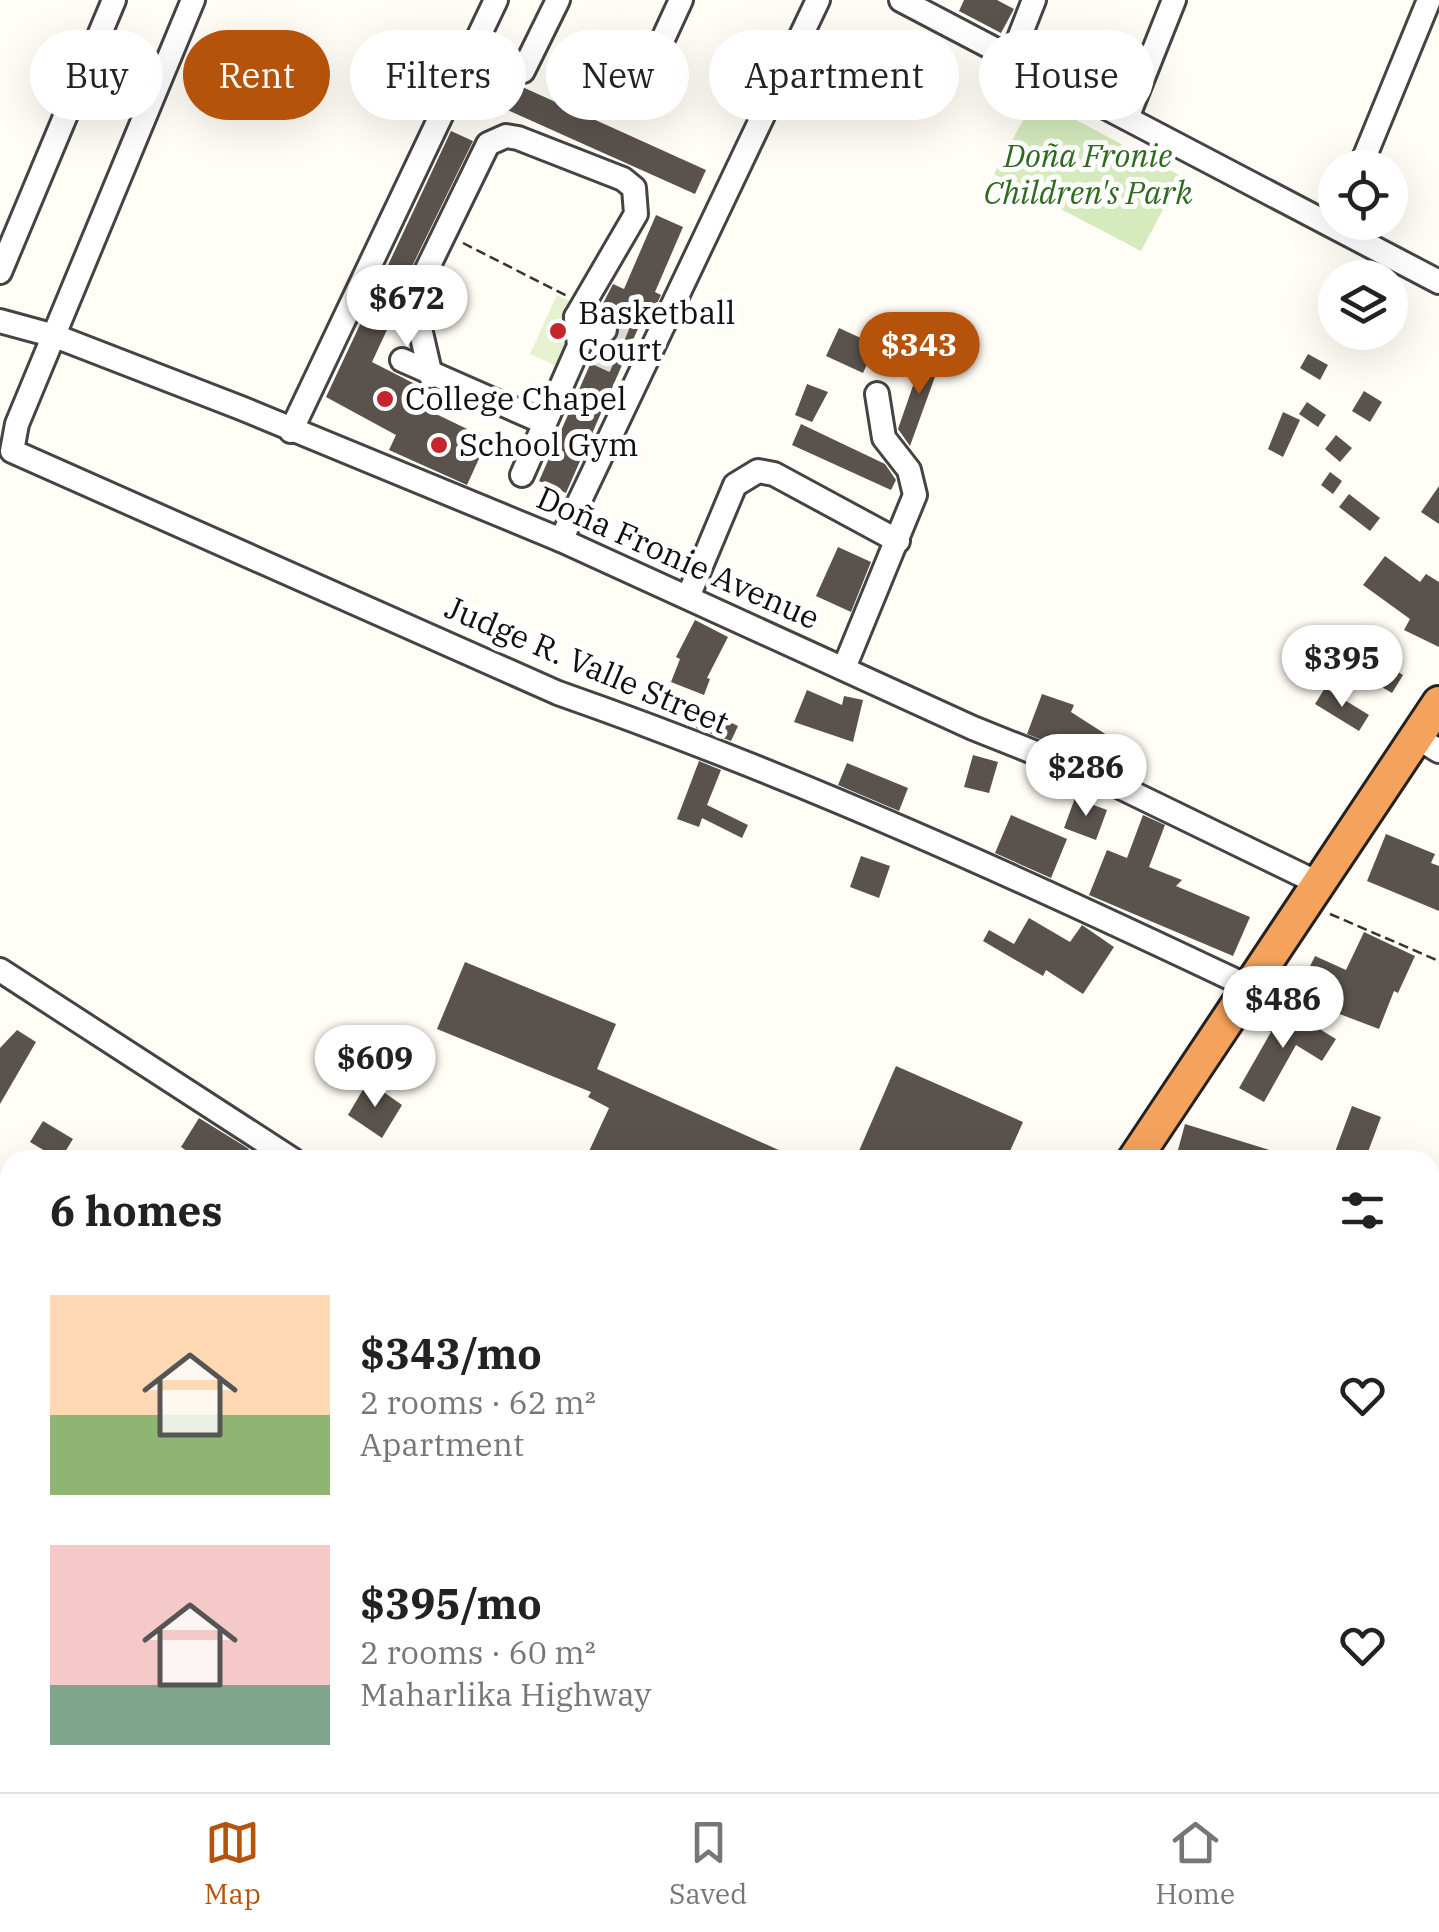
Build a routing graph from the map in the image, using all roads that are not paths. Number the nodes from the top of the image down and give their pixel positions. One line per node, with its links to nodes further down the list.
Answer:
1 (114, 0): 18 (street)
2 (193, 0): 26 (street)
3 (496, 0): 31 (street)
4 (558, 0): 15 (street)
5 (681, 0): 11 (street)
6 (818, 0): 33 (street)
7 (901, 0): 13 (street)
8 (1034, 0): 12 (street)
9 (1174, 0): 14 (street)
10 (1429, 0): 17 (street)
11 (667, 30)
12 (1022, 30)
13 (979, 39)
14 (1154, 50)
15 (526, 65)
16 (1131, 120): 19 (street)
17 (1367, 150)
18 (10, 212): 21 (street)
19 (1318, 214)
20 (1365, 240): 22 (street)
21 (0, 272)
22 (1439, 282)
23 (580, 311): 25 (street); 28 (street); 30 (street)
24 (0, 321): 26 (street, Doña Fronie Avenue)
25 (605, 330)
26 (55, 336): 31 (street, Doña Fronie Avenue); 41 (street, Judge R. Valle Street)
27 (402, 360): 28 (street)
28 (432, 376): 30 (street)
29 (877, 394): 34 (street)
30 (542, 422): 32 (street)
31 (291, 432): 33 (street, Doña Fronie Avenue)
32 (522, 475)
33 (561, 540): 35 (street, Doña Fronie Avenue)
34 (898, 541): 35 (street); 36 (street)
35 (688, 597): 36 (street, Doña Fronie Avenue)
36 (844, 668): 39 (street, Doña Fronie Avenue)
37 (1439, 702): 38 (highway)
38 (1428, 744): 39 (highway)
39 (1312, 893): 41 (highway)
40 (0, 970): 42 (street)
41 (1249, 988): 43 (highway)
42 (279, 1150)
43 (1141, 1150)

